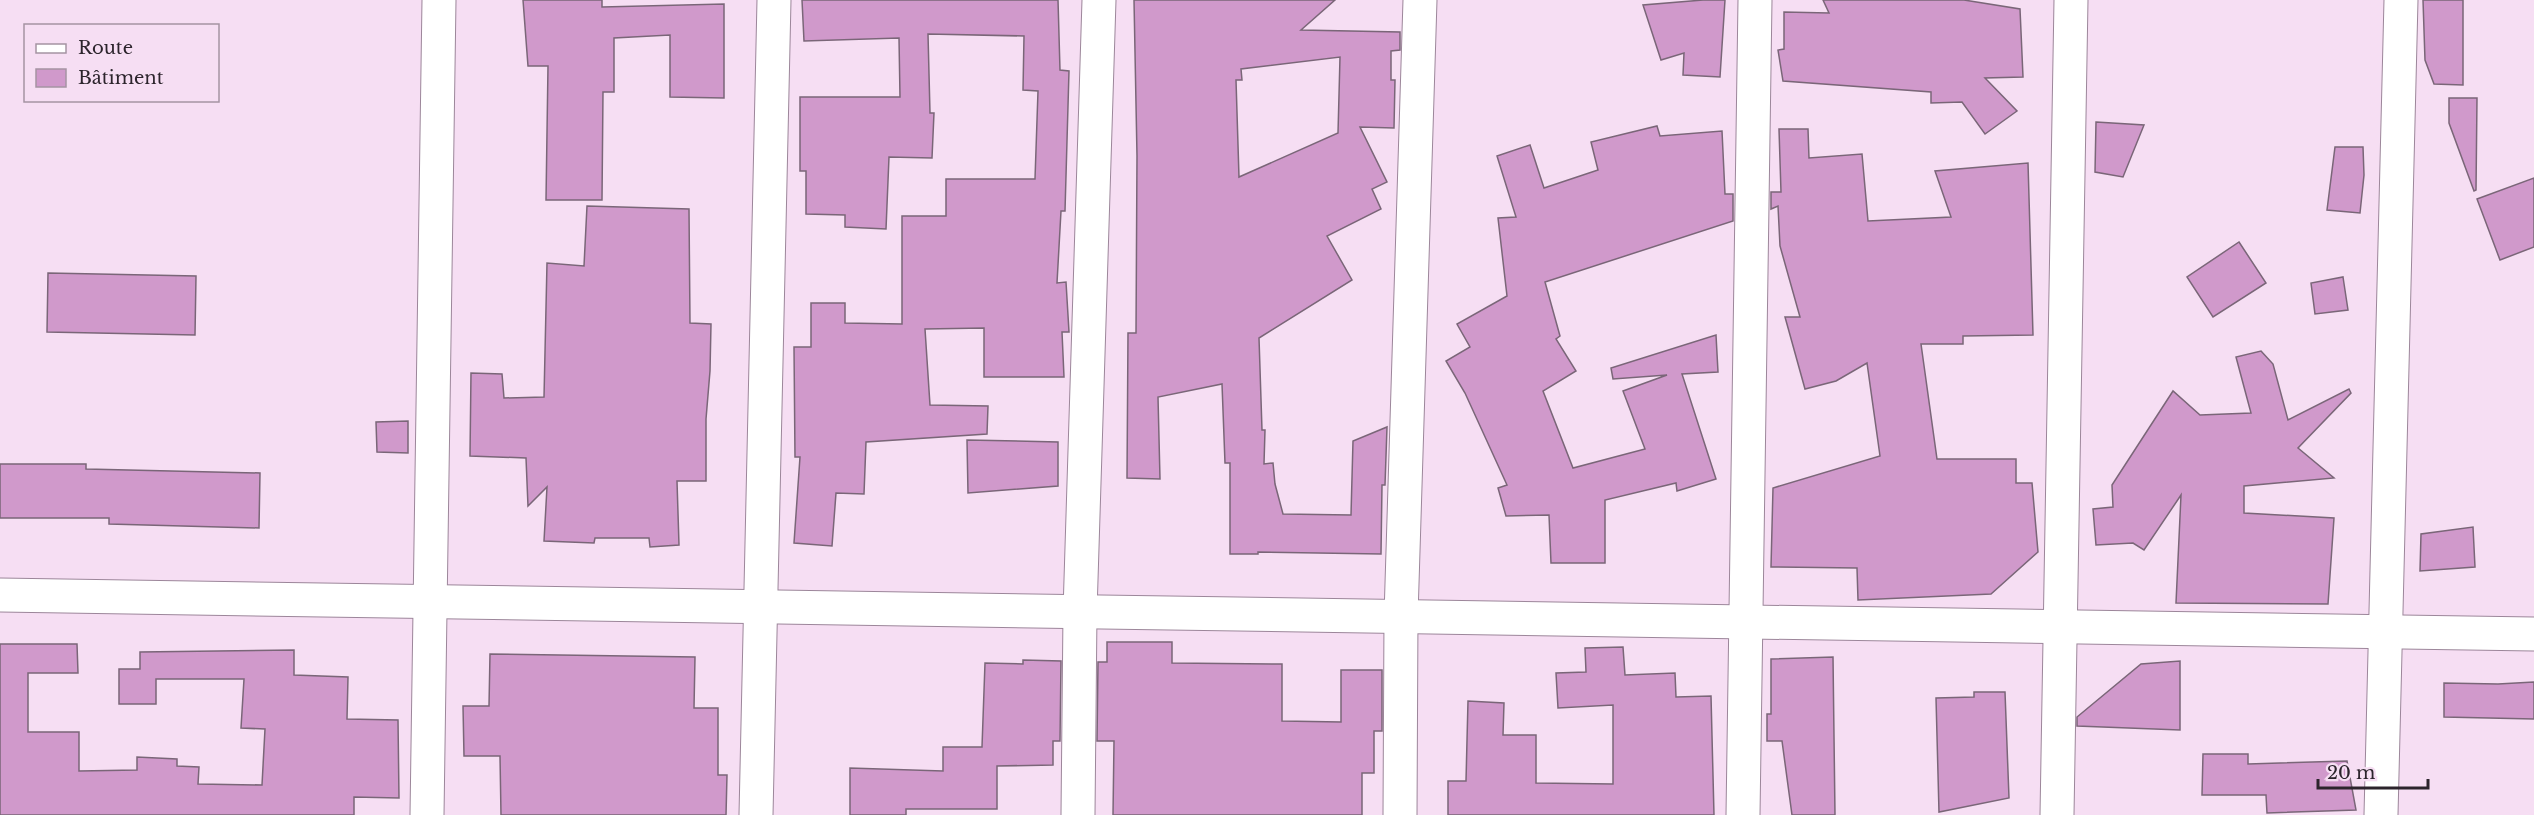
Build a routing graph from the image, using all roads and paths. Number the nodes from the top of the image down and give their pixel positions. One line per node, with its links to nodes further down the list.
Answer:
1 (439, 0): 9 (street)
2 (774, 0): 10 (street)
3 (1099, 0): 11 (street)
4 (1420, 0): 12 (street)
5 (1755, 0): 13 (street)
6 (2071, 0): 14 (street)
7 (2401, 0): 15 (street)
8 (0, 596): 9 (street)
9 (429, 602): 10 (street); 17 (street)
10 (759, 607): 11 (street); 18 (street)
11 (1080, 612): 12 (street); 19 (street)
12 (1401, 616): 13 (street); 20 (street)
13 (1748, 622): 14 (street); 21 (street)
14 (2060, 627): 15 (street); 22 (street)
15 (2384, 632): 16 (street); 23 (street)
16 (2534, 634)
17 (427, 815)
18 (756, 815)
19 (1078, 815)
20 (1400, 815)
21 (1743, 815)
22 (2056, 815)
23 (2381, 815)

